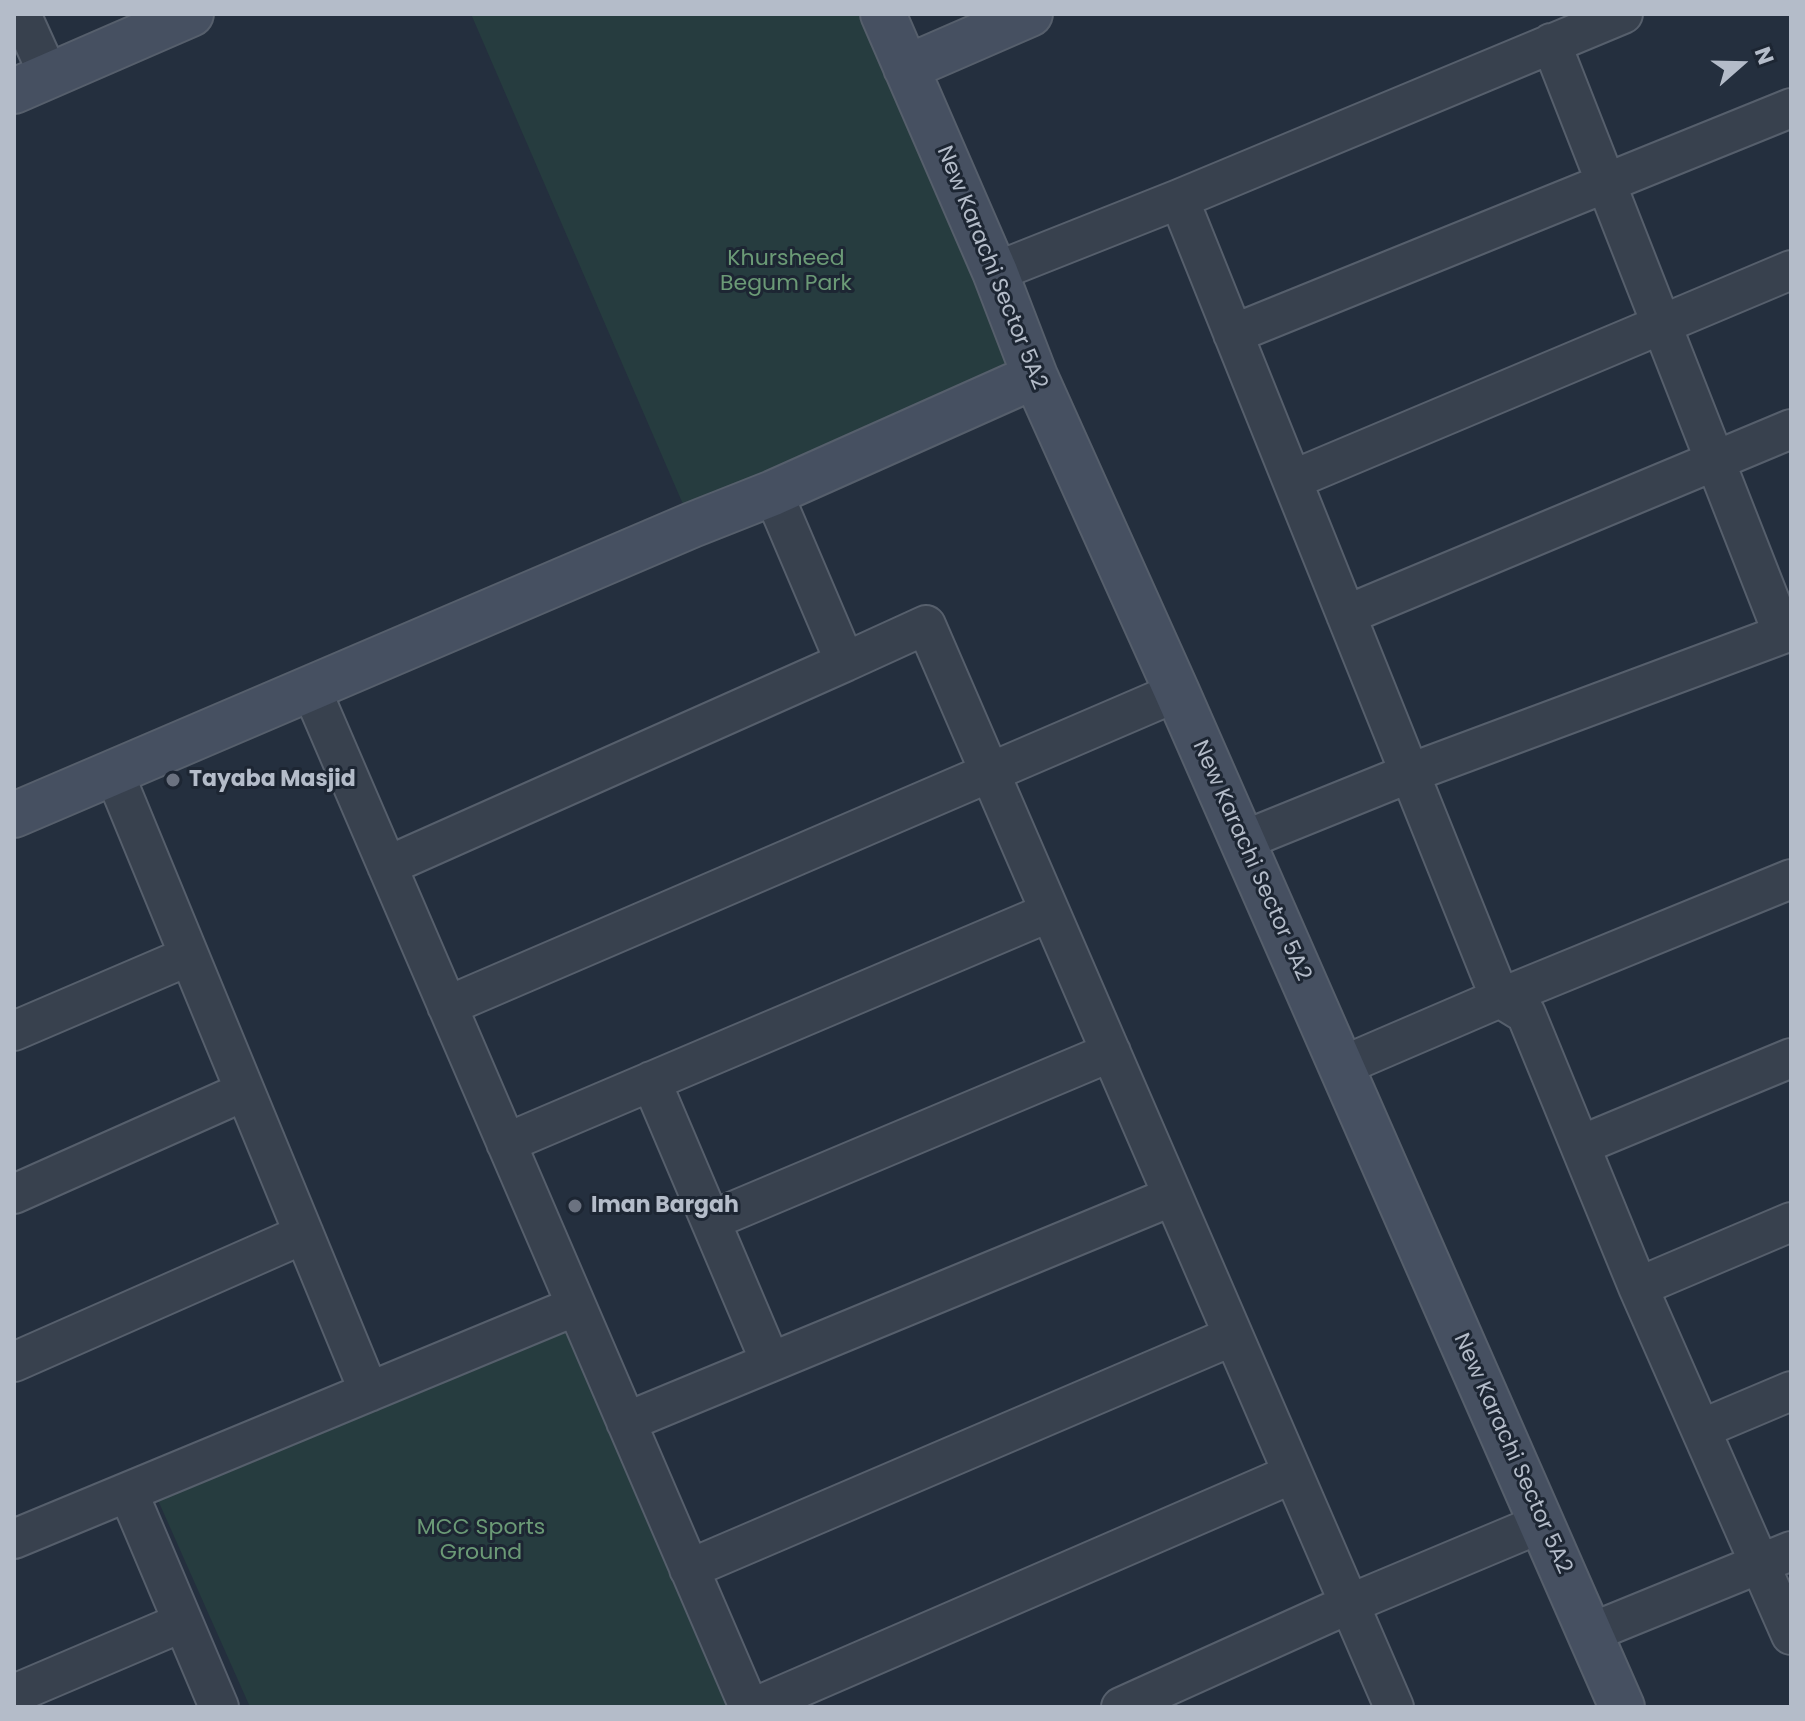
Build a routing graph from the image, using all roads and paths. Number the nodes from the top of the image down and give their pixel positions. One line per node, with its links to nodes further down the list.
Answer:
1 (21, 14): 8 (street)
2 (191, 14): 8 (street)
3 (883, 14): 7 (street, New Karachi Sector 5A2)
4 (1030, 14): 7 (street)
5 (1623, 14): 6 (street)
6 (1551, 43): 10 (street); 11 (street)
7 (906, 68): 13 (street, New Karachi Sector 5A2)
8 (31, 83)
9 (1791, 108): 10 (street)
10 (1606, 183): 14 (street); 15 (street)
11 (1179, 199): 13 (street); 15 (street)
12 (1791, 270): 14 (street)
13 (995, 272): 16 (street, New Karachi Sector 5A2)
14 (1661, 324): 18 (street); 19 (street)
15 (1233, 334): 19 (street)
16 (1035, 376): 20 (street); 25 (street, New Karachi Sector 5A2)
17 (1791, 429): 18 (street)
18 (1714, 460): 21 (street); 22 (street)
19 (1292, 480): 21 (street)
20 (773, 493): 23 (street); 24 (street)
21 (1346, 615): 28 (street)
22 (1787, 633): 28 (street)
23 (845, 662): 27 (street); 31 (street)
24 (311, 689): 26 (street); 31 (street)
25 (1177, 692): 27 (street); 30 (street, New Karachi Sector 5A2)
26 (114, 773): 29 (street); 34 (street)
27 (991, 773): 33 (street); 36 (street)
28 (1410, 773): 30 (street); 35 (street)
29 (14, 815)
30 (1242, 841): 40 (street, New Karachi Sector 5A2)
31 (387, 866): 36 (street)
32 (1791, 879): 35 (street)
33 (1050, 912): 38 (street); 41 (street)
34 (189, 956): 37 (street); 42 (street)
35 (1500, 998): 40 (street); 44 (street)
36 (447, 1006): 43 (street)
37 (14, 1031)
38 (1111, 1052): 46 (street); 47 (street)
39 (1791, 1058): 44 (street)
40 (1342, 1066): 61 (street, New Karachi Sector 5A2)
41 (651, 1081): 43 (street); 47 (street)
42 (245, 1091): 45 (street); 49 (street)
43 (506, 1143): 51 (street)
44 (1581, 1145): 50 (street)
45 (14, 1194)
46 (1173, 1196): 52 (street); 53 (street)
47 (712, 1220): 53 (street)
48 (1791, 1222): 50 (street)
49 (304, 1234): 54 (street); 56 (street)
50 (1638, 1287): 58 (street)
51 (576, 1306): 56 (street); 57 (street)
52 (1233, 1336): 59 (street); 64 (street)
53 (770, 1361): 57 (street)
54 (14, 1362)
55 (1791, 1391): 58 (street)
56 (369, 1392): 60 (street)
57 (626, 1422): 64 (street)
58 (1701, 1429): 63 (street)
59 (1292, 1474): 65 (street); 71 (street)
60 (128, 1492): 62 (street); 66 (street)
61 (1542, 1523): 65 (street); 67 (street, New Karachi Sector 5A2)
62 (14, 1539)
63 (1776, 1557): 67 (street); 68 (street)
64 (689, 1569): 71 (street)
65 (1349, 1604): 72 (street); 73 (street)
66 (183, 1622): 69 (street); 70 (street)
67 (1590, 1633): 74 (street, New Karachi Sector 5A2)
68 (1791, 1635)
69 (14, 1694)
70 (219, 1707)
71 (752, 1707)
72 (1121, 1707)
73 (1394, 1707)
74 (1622, 1707)

